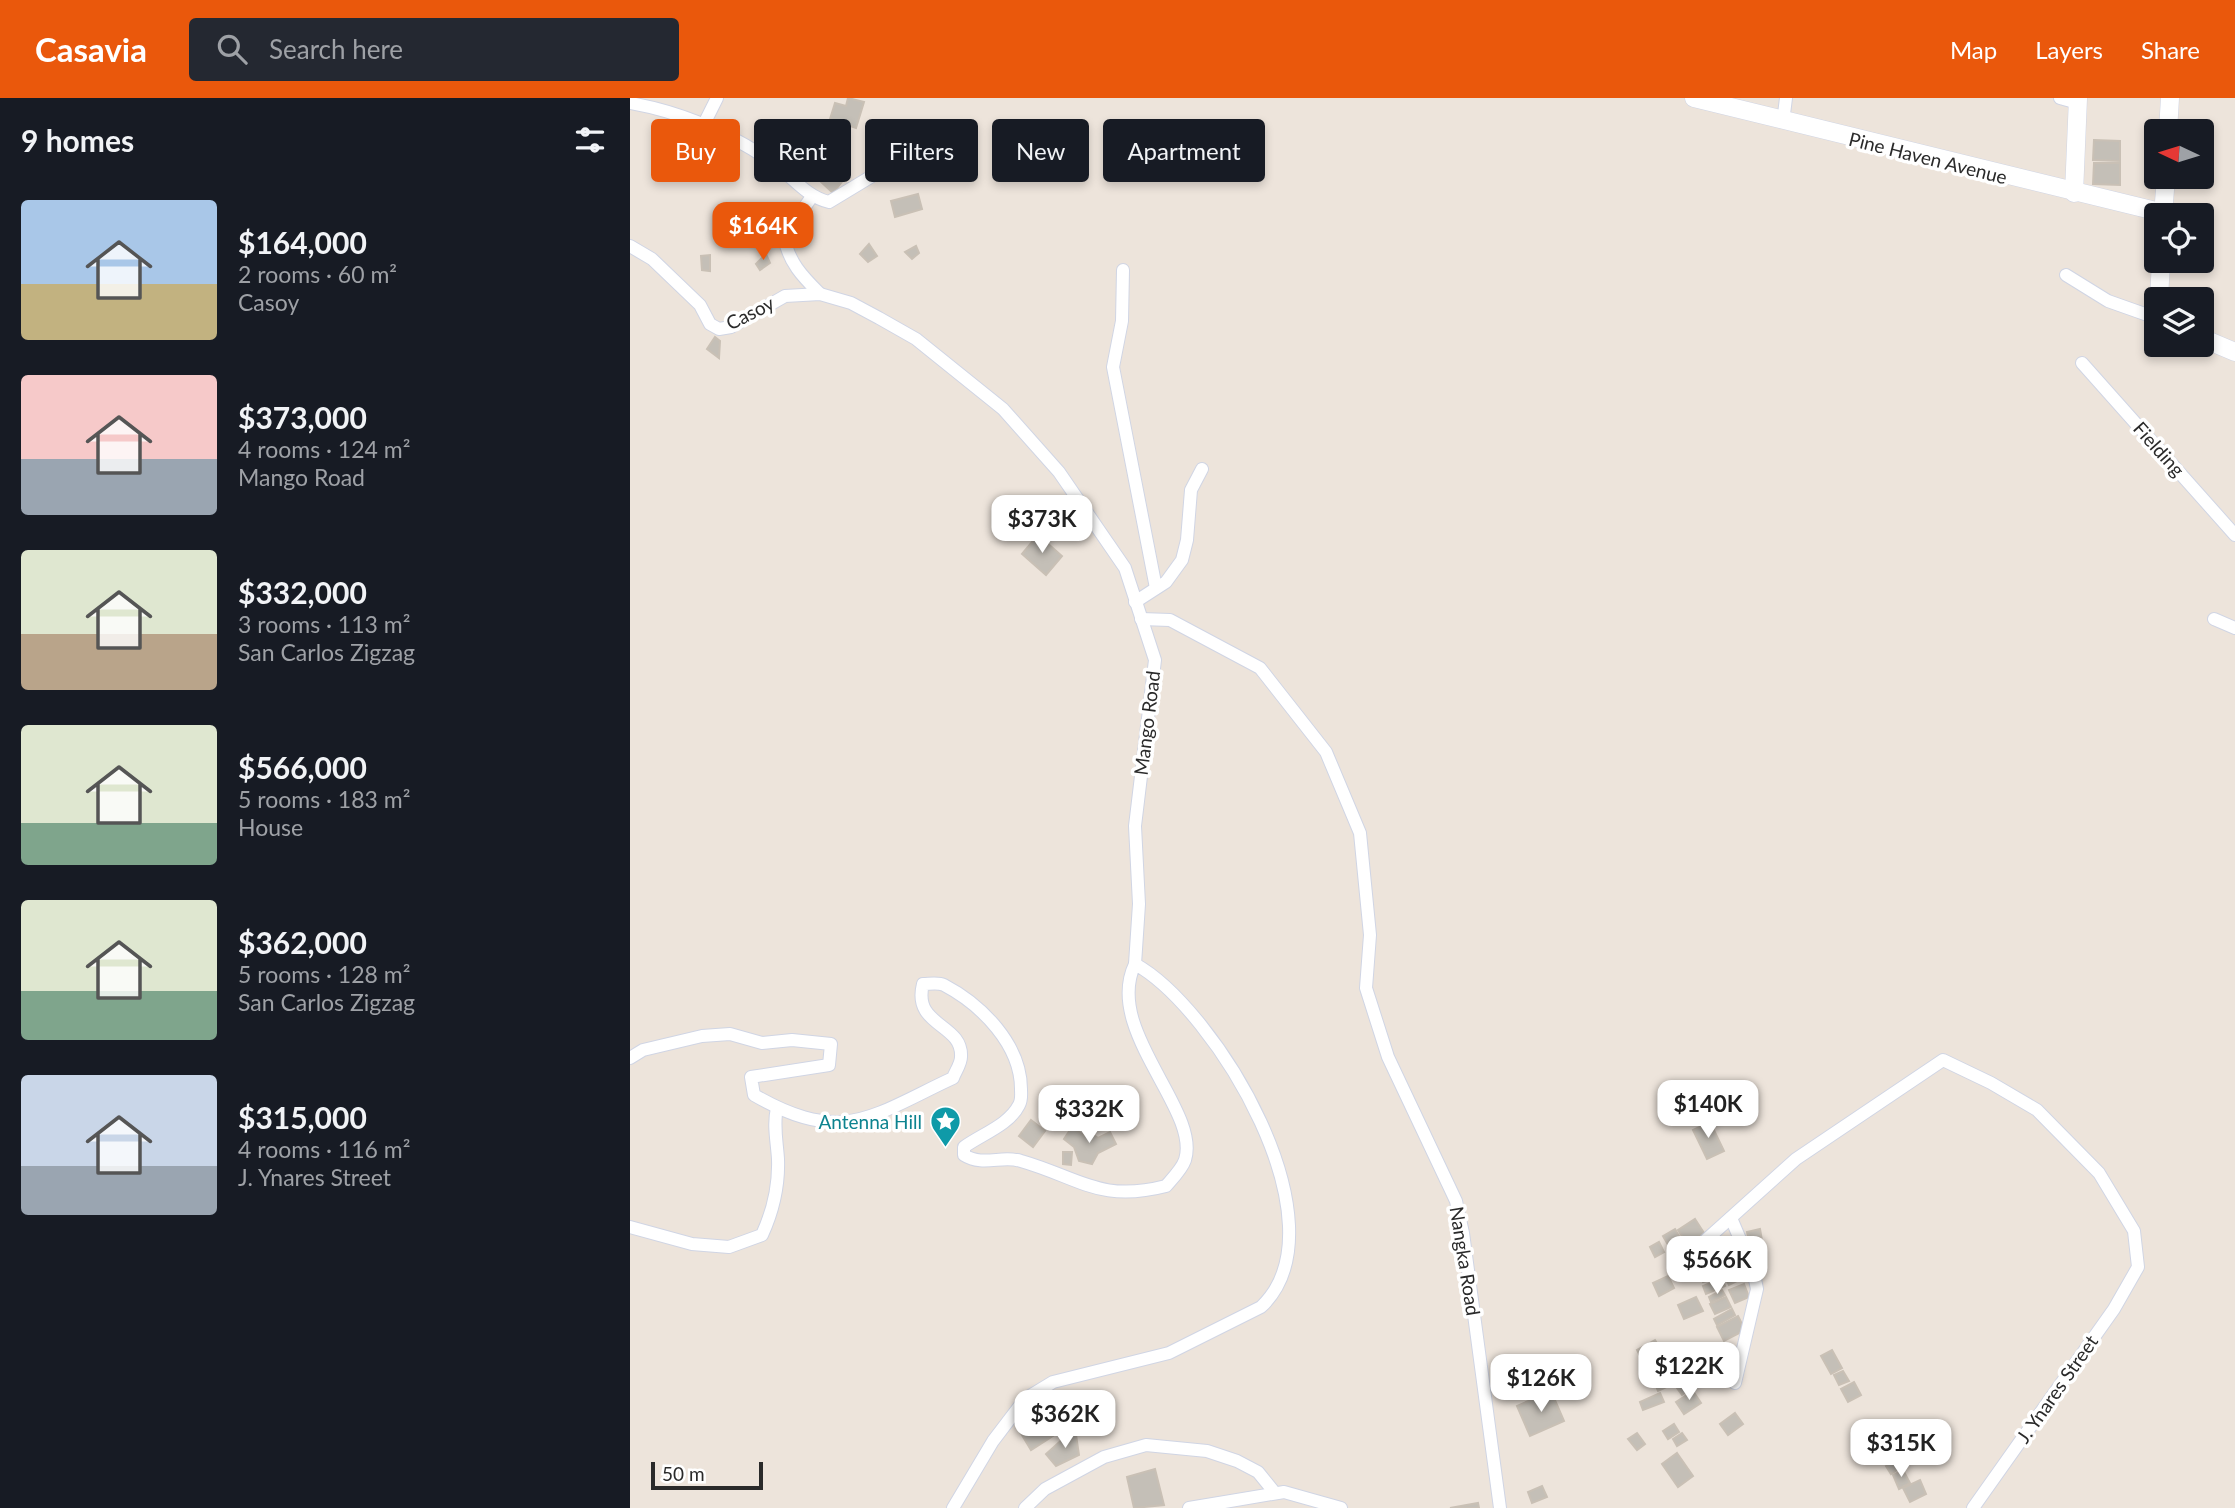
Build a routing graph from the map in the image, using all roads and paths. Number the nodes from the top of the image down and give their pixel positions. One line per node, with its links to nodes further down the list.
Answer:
1 (717, 98): 9 (street)
2 (1695, 98): 11 (street, Pine Haven Avenue)
3 (1786, 98): 11 (street)
4 (2060, 98): 6 (street)
5 (2170, 98): 10 (street)
6 (2078, 100): 14 (street)
7 (630, 103): 8 (street)
8 (693, 119)
9 (707, 119)
10 (2169, 119)
11 (1783, 122): 14 (street, Pine Haven Avenue)
12 (740, 144): 15 (street)
13 (865, 180): 15 (street)
14 (2074, 193): 16 (street, Pine Haven Avenue)
15 (811, 198): 20 (street)
16 (2144, 210)
17 (630, 246): 20 (street, Casoy)
18 (1123, 270): 27 (street)
19 (2066, 275): 21 (street)
20 (820, 294): 28 (street, Mango Road)
21 (2144, 314)
22 (2214, 343): 23 (street)
23 (2235, 352)
24 (2082, 363): 26 (street, Fielding)
25 (1202, 469): 27 (street)
26 (2235, 535)
27 (1156, 588): 28 (street)
28 (1135, 601): 30 (street, Mango Road)
29 (2214, 619): 31 (street)
30 (1141, 620): 32 (street, Mango Road); 45 (street, Nangka Road)
31 (2235, 628)
32 (1135, 964): 34 (street, Mango Road); 41 (street)
33 (630, 1058): 34 (street)
34 (777, 1108): 36 (street)
35 (1731, 1218): 37 (street); 38 (street); 46 (street, J. Ynares Street)
36 (630, 1227)
37 (1697, 1248)
38 (1735, 1383)
39 (1275, 1493): 40 (street); 42 (street); 44 (street)
40 (1254, 1502): 43 (street)
41 (953, 1508)
42 (1025, 1508)
43 (1189, 1508)
44 (1342, 1508)
45 (1500, 1508)
46 (1973, 1508)

